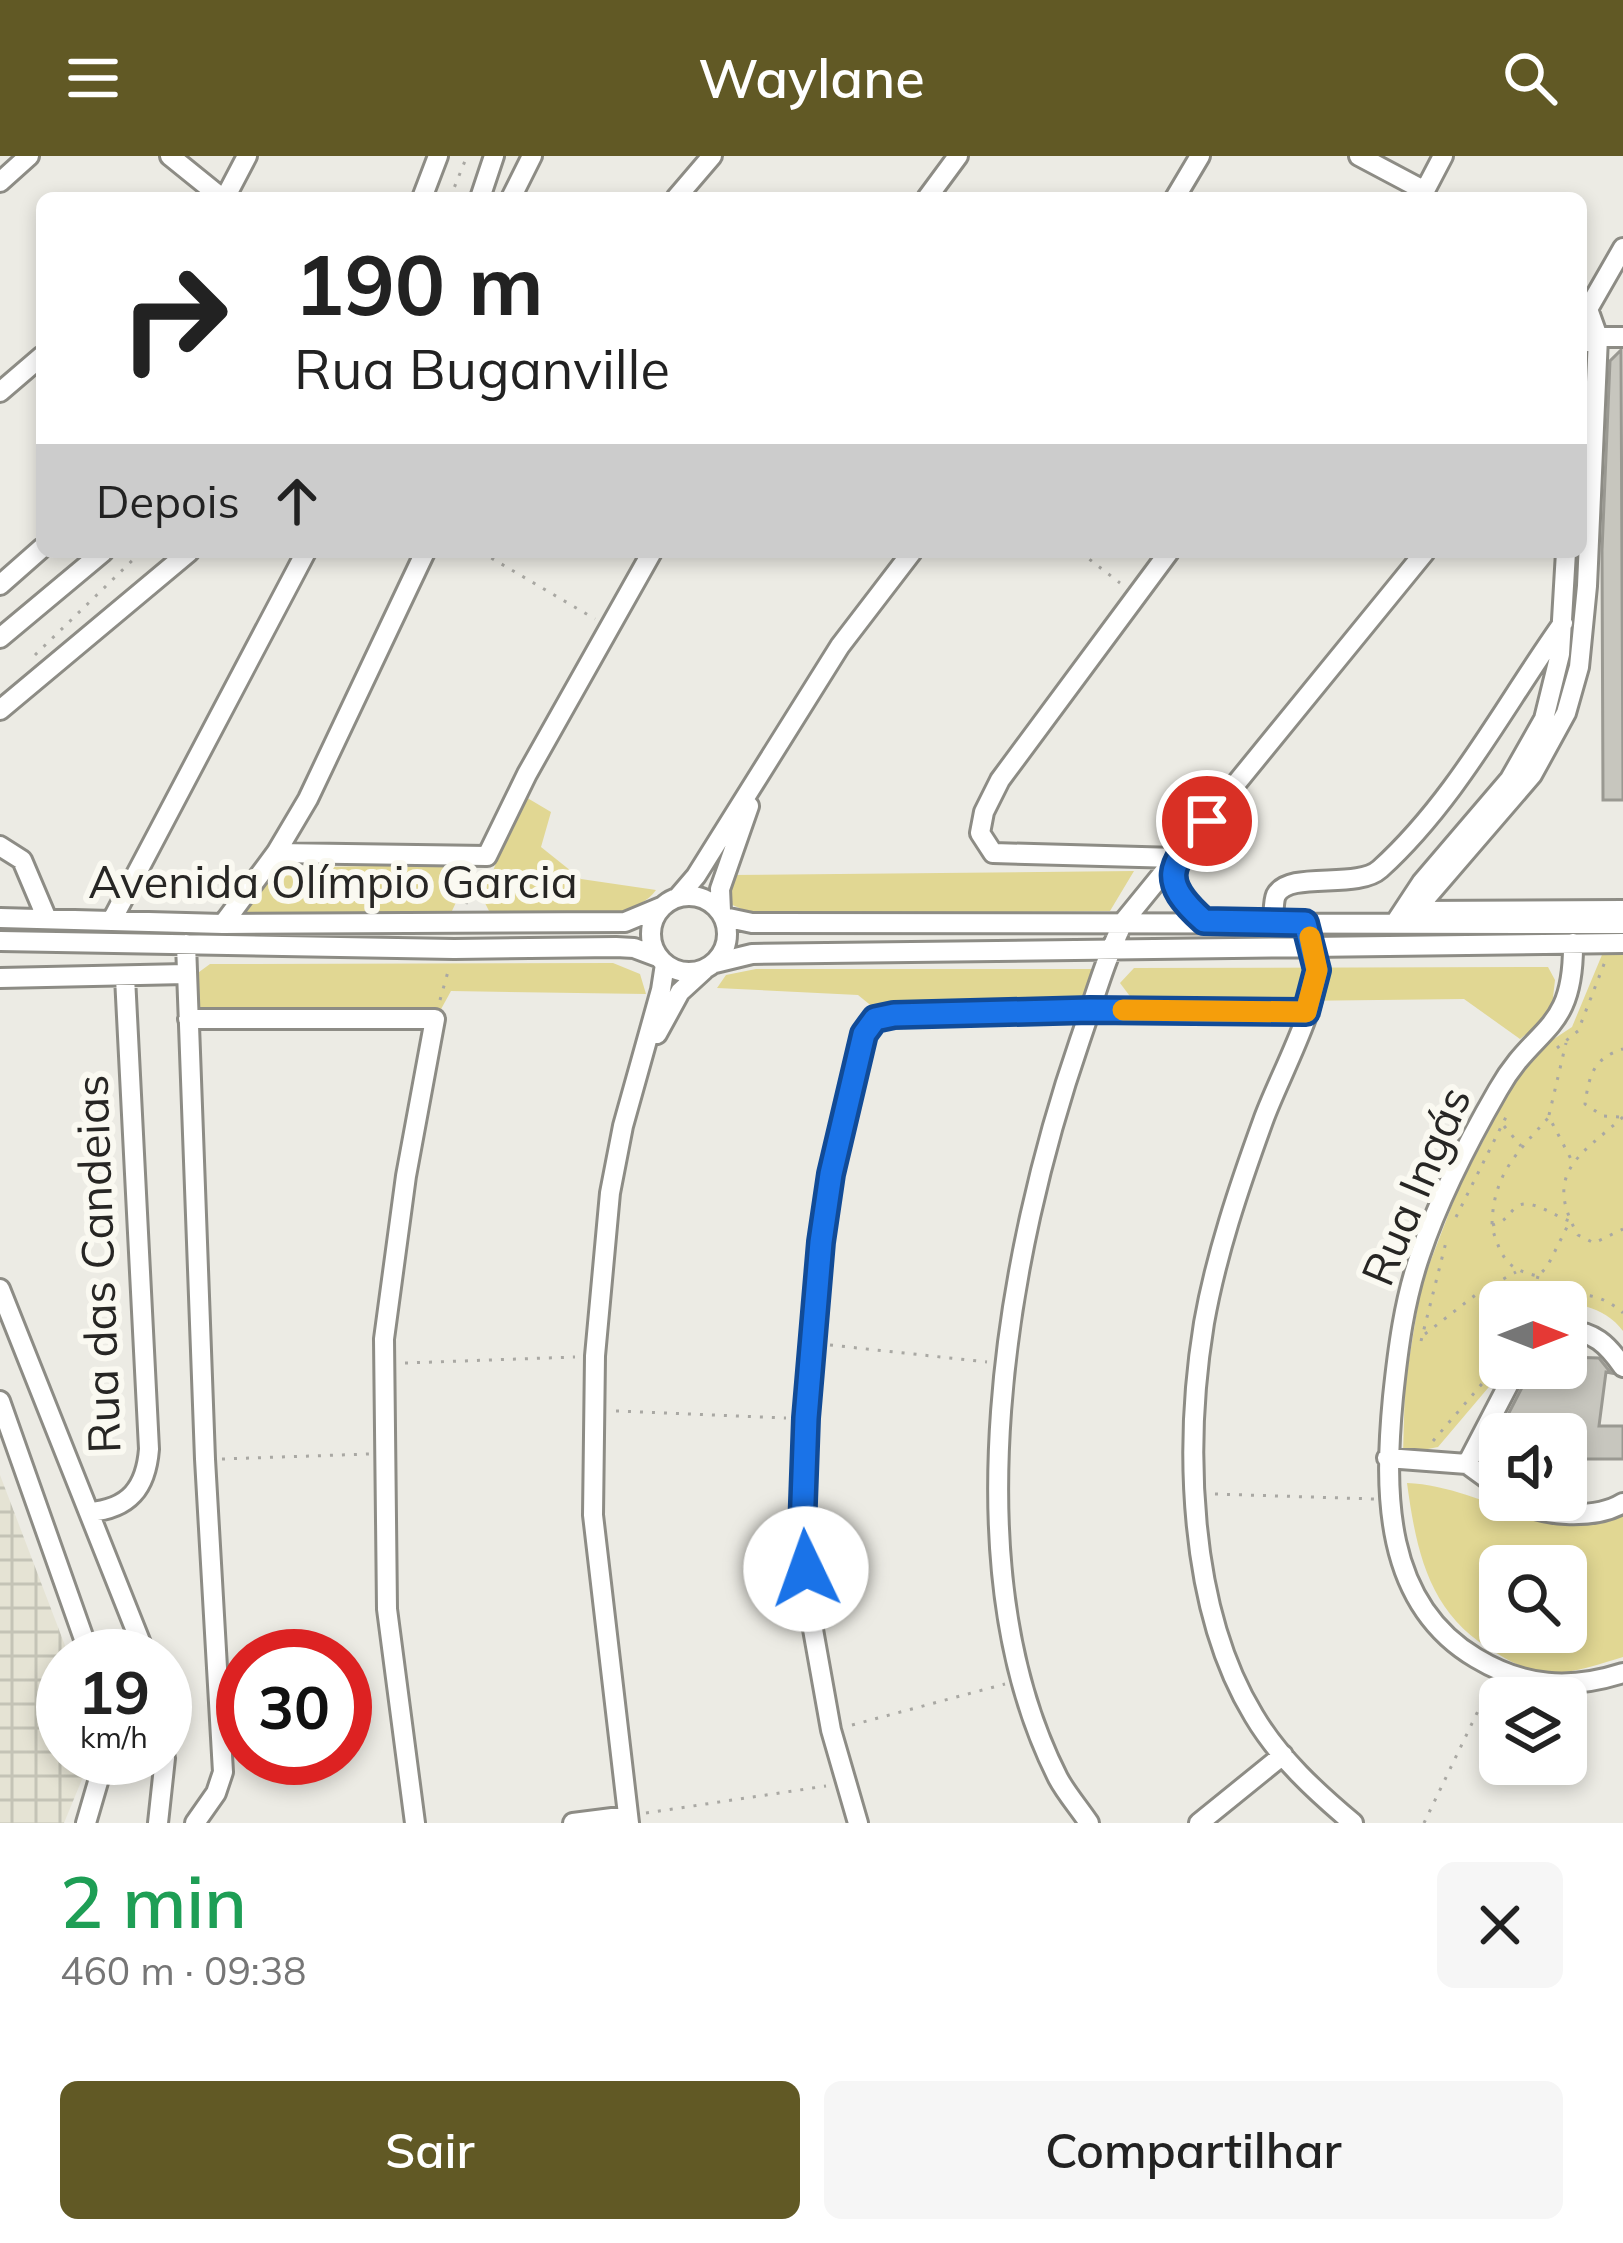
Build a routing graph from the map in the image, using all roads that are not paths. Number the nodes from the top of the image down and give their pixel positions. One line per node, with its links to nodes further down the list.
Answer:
1 (29, 156): 12 (street)
2 (170, 156): 13 (street)
3 (247, 156): 14 (street)
4 (438, 156): 15 (street)
5 (494, 156): 16 (street)
6 (532, 156): 17 (street)
7 (712, 156): 18 (street)
8 (958, 156): 19 (street)
9 (1200, 156): 20 (street)
10 (1358, 156): 21 (street)
11 (1443, 156): 22 (street)
12 (0, 182)
13 (216, 192)
14 (227, 192)
15 (424, 192)
16 (482, 192)
17 (514, 192)
18 (681, 192)
19 (931, 192)
20 (1179, 192)
21 (1418, 192)
22 (1425, 192)
23 (1623, 248): 24 (street)
24 (1587, 309)
25 (1623, 338): 26 (street)
26 (1589, 340): 48 (street)
27 (36, 361): 28 (street)
28 (0, 392)
29 (36, 553): 39 (street)
30 (96, 558): 41 (street)
31 (182, 558): 42 (street)
32 (303, 558): 52 (street)
33 (422, 558): 45 (street)
34 (648, 558): 45 (street)
35 (908, 558): 43 (street)
36 (1164, 558): 46 (street)
37 (1420, 558): 46 (street)
38 (1566, 558): 40 (street)
39 (0, 585)
40 (1563, 623): 55 (street); 57 (street)
41 (0, 638)
42 (0, 710)
43 (766, 763): 47 (street); 49 (street)
44 (0, 846): 51 (street)
45 (276, 853): 58 (street)
46 (1177, 858): 53 (street); 54 (street)
47 (670, 902): 49 (street); 58 (street, Avenida Olímpio Garcia); 67 (street)
48 (1623, 910)
49 (722, 914): 53 (street); 68 (street)
50 (0, 918): 51 (street, Avenida Olímpio Garcia)
51 (47, 919): 52 (street, Avenida Olímpio Garcia)
52 (112, 920): 58 (street, Avenida Olímpio Garcia)
53 (1124, 921): 54 (street); 65 (street)
54 (1204, 921): 55 (street)
55 (1273, 922): 56 (street)
56 (1305, 923): 57 (street); 63 (street)
57 (1395, 923): 59 (street); 64 (street)
58 (223, 924)
59 (1623, 924)
60 (0, 941): 62 (street, Avenida Olímpio Garcia)
61 (1573, 943): 64 (street); 66 (street); 81 (street, Rua Ingás)
62 (186, 944): 67 (street, Avenida Olímpio Garcia); 69 (street)
63 (1314, 946): 64 (street); 65 (street); 73 (street)
64 (1394, 946)
65 (1111, 949): 68 (street); 72 (street)
66 (1615, 949)
67 (662, 961): 68 (street); 75 (street)
68 (710, 966): 75 (street)
69 (186, 974): 70 (street); 74 (street)
70 (125, 977): 71 (street); 85 (street, Rua das Candeias)
71 (0, 978)
72 (1090, 1010): 73 (street); 99 (street); 100 (street)
73 (1306, 1012): 90 (street)
74 (188, 1019): 93 (street); 97 (street)
75 (636, 1076): 94 (street)
76 (0, 1289): 85 (street)
77 (1587, 1334): 78 (street)
78 (1623, 1367)
79 (1506, 1389): 82 (street)
80 (0, 1401): 87 (street)
81 (1387, 1458): 82 (street); 89 (street, Rua Ingás)
82 (1467, 1464): 83 (street)
83 (1479, 1473)
84 (1623, 1503): 86 (street)
85 (89, 1512): 88 (street)
86 (1587, 1512)
87 (80, 1629)
88 (135, 1629)
89 (1623, 1673)
90 (1283, 1755): 101 (street); 102 (street)
91 (97, 1785): 95 (street)
92 (162, 1785): 96 (street)
93 (203, 1819)
94 (629, 1820): 98 (street)
95 (86, 1823)
96 (158, 1823)
97 (415, 1823)
98 (573, 1823)
99 (858, 1823)
100 (1088, 1823)
101 (1199, 1823)
102 (1352, 1823)

